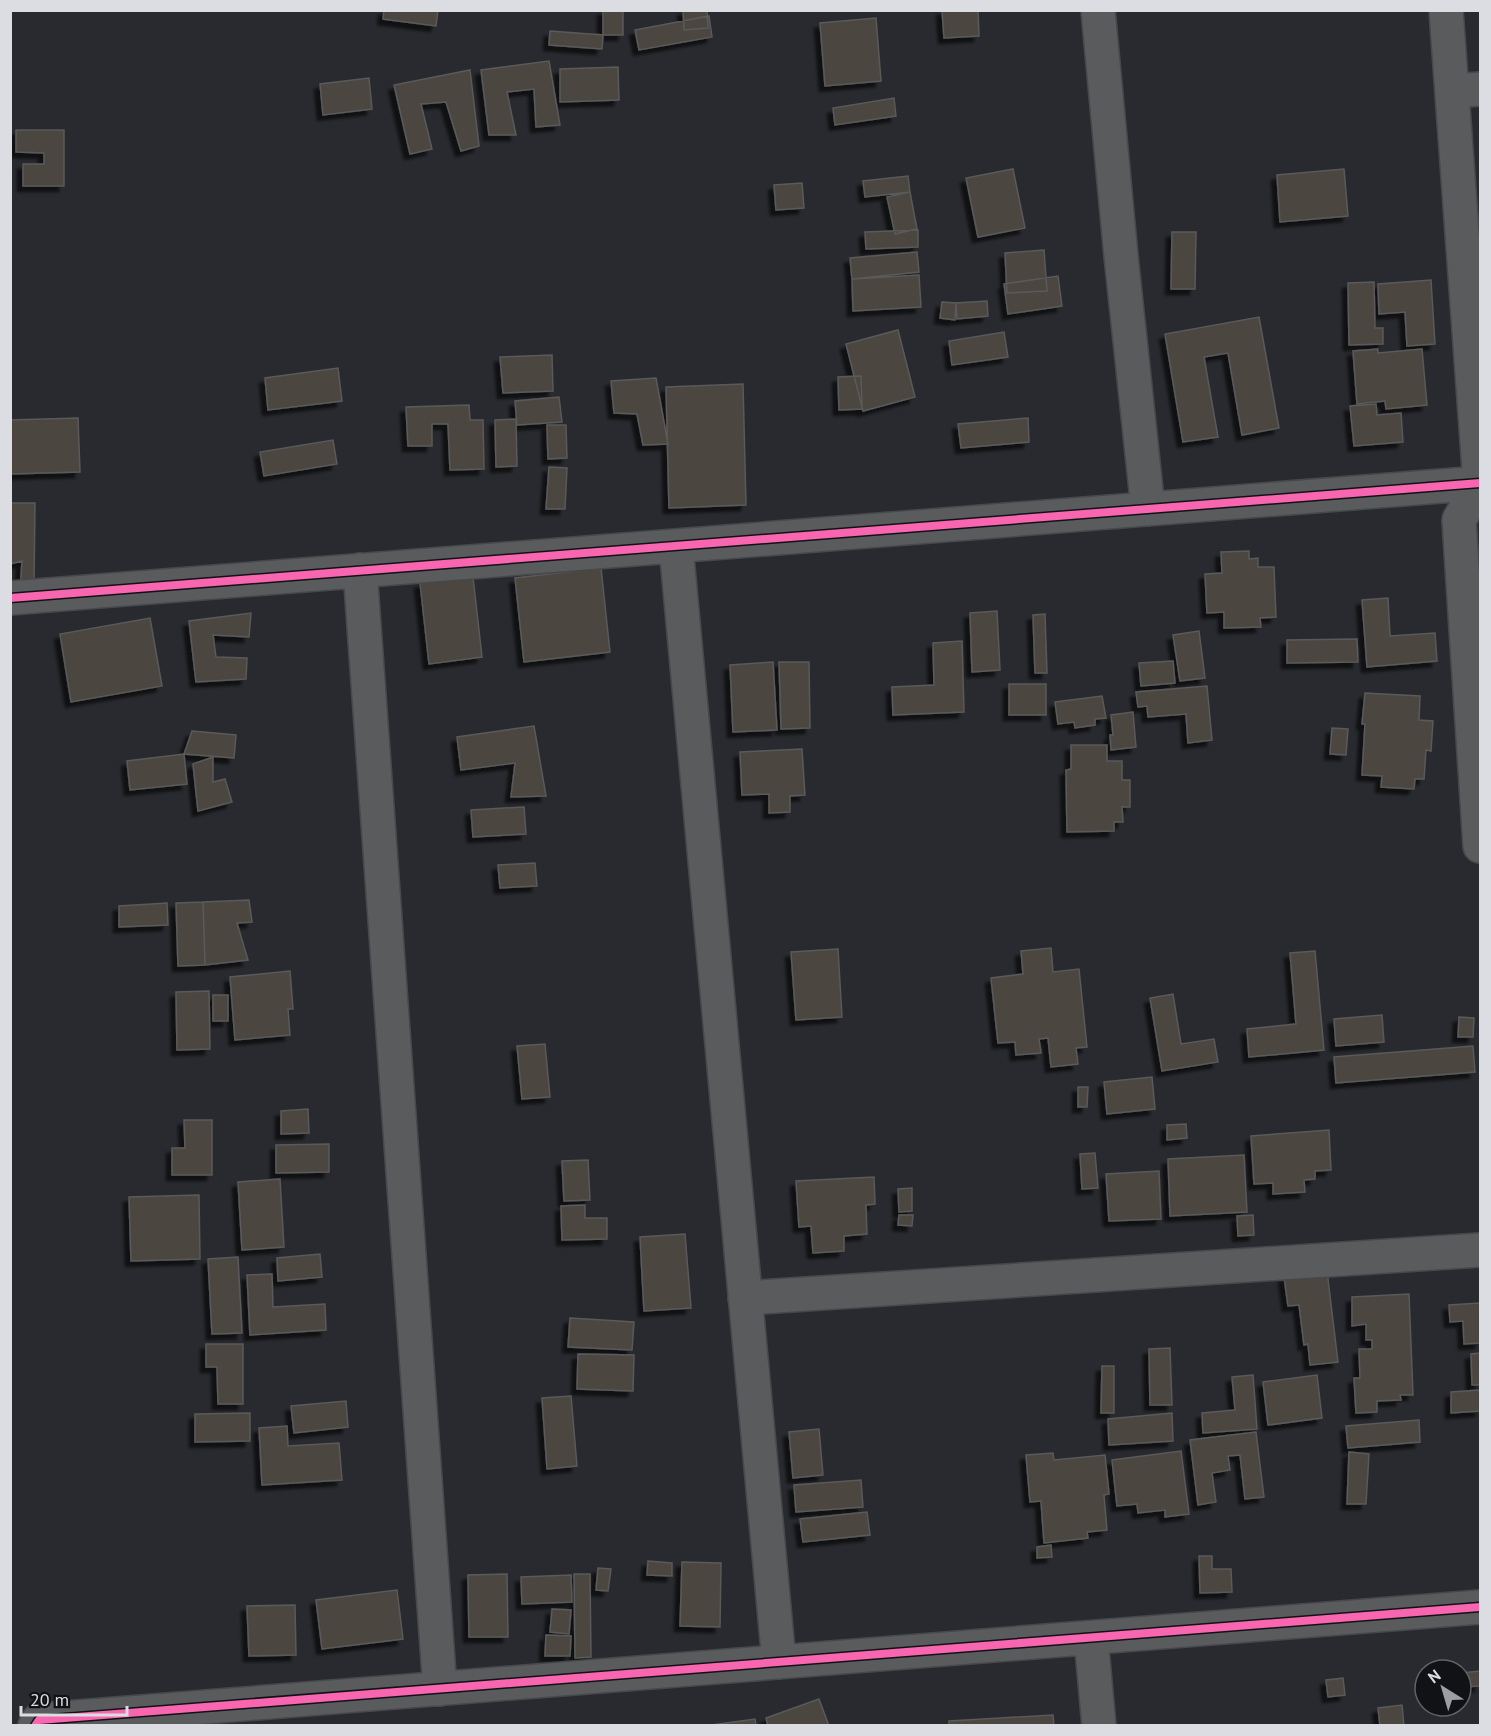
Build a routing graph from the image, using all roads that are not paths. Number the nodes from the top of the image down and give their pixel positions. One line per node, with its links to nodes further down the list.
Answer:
1 (1098, 10): 5 (street)
2 (1446, 10): 3 (street)
3 (1466, 90): 4 (street)
4 (1480, 483): 5 (street); 9 (street)
5 (1148, 509): 6 (street)
6 (676, 546): 7 (street); 11 (street)
7 (360, 570): 8 (street); 15 (street)
8 (10, 598)
9 (1480, 846)
10 (1480, 1250): 11 (street)
11 (746, 1298): 14 (street)
12 (1480, 1607): 13 (street)
13 (1091, 1638): 14 (street); 17 (street)
14 (779, 1662): 15 (street)
15 (441, 1689): 16 (street)
16 (35, 1725)
17 (1099, 1725)

